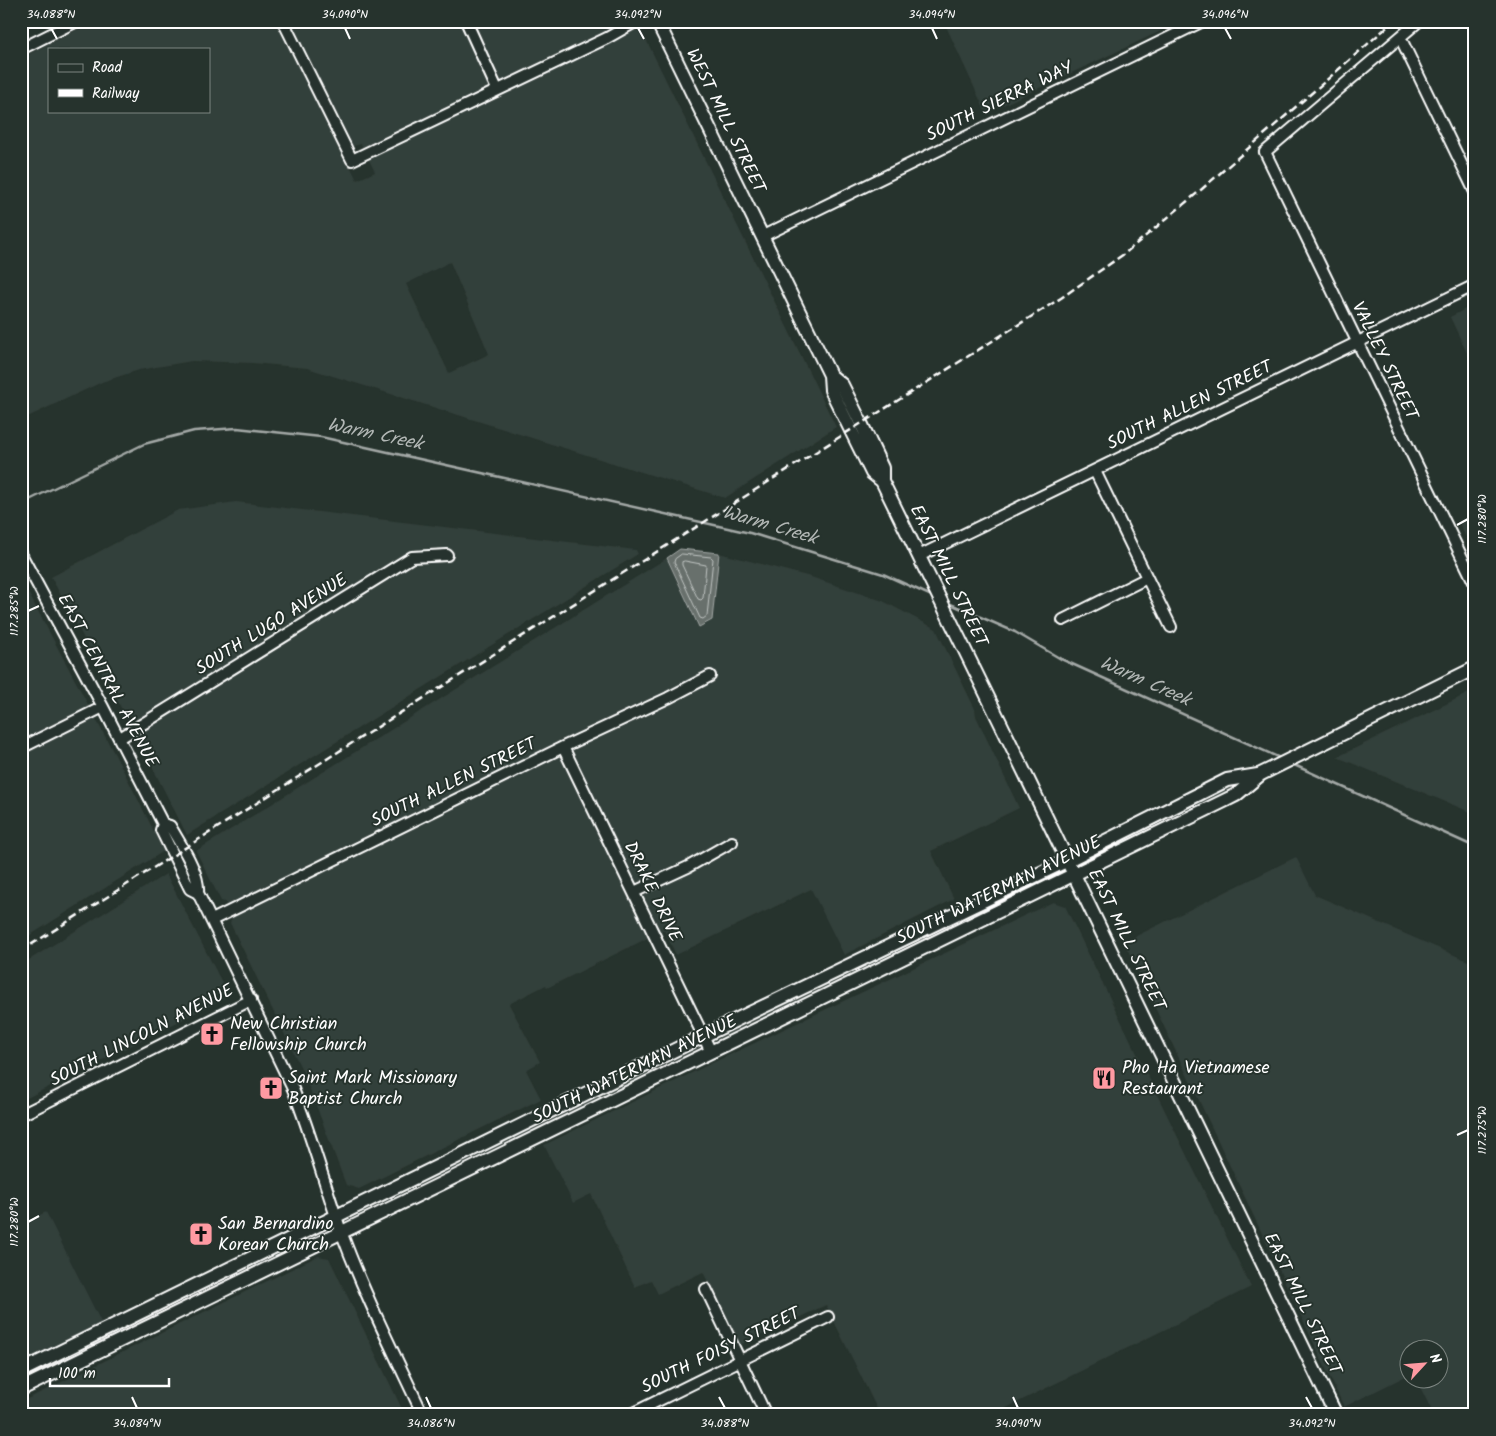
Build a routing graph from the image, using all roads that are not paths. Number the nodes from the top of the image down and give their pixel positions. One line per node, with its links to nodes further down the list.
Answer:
1 (77, 21): 9 (street)
2 (283, 21): 10 (street)
3 (466, 21): 10 (street)
4 (637, 21): 10 (street)
5 (657, 21): 12 (main road, WEST MILL STREET)
6 (1203, 21): 12 (street, SOUTH SIERRA WAY)
7 (1419, 21): 8 (street)
8 (1400, 37): 11 (street); 14 (street, VALLEY STREET)
9 (21, 49)
10 (498, 90)
11 (1475, 192)
12 (763, 236): 18 (main road, EAST MILL STREET)
13 (1475, 285): 14 (street, SOUTH ALLEN STREET)
14 (1357, 342): 15 (street, SOUTH ALLEN STREET); 20 (street, VALLEY STREET)
15 (1095, 471): 18 (street, SOUTH ALLEN STREET); 19 (street)
16 (21, 554): 25 (street, EAST CENTRAL AVENUE)
17 (446, 555): 26 (street, SOUTH LUGO AVENUE)
18 (919, 556): 33 (main road, EAST MILL STREET)
19 (1147, 578): 21 (street); 22 (street)
20 (1475, 584)
21 (1063, 620)
22 (1171, 627)
23 (1475, 668): 29 (main road, SOUTH WATERMAN AVENUE)
24 (710, 676): 28 (street, SOUTH ALLEN STREET)
25 (103, 707): 26 (street, EAST CENTRAL AVENUE); 27 (street)
26 (120, 738): 36 (street, EAST CENTRAL AVENUE)
27 (21, 748)
28 (563, 748): 35 (street, DRAKE DRIVE); 36 (street, SOUTH ALLEN STREET)
29 (1260, 774): 30 (main road, SOUTH WATERMAN AVENUE); 31 (main road, SOUTH WATERMAN AVENUE)
30 (1227, 780): 31 (main road); 33 (main road, SOUTH WATERMAN AVENUE)
31 (1153, 835): 34 (main road, SOUTH WATERMAN AVENUE)
32 (732, 842): 35 (street)
33 (1068, 860): 34 (main road, EAST MILL STREET); 38 (main road, SOUTH WATERMAN AVENUE)
34 (1074, 874): 39 (main road, SOUTH WATERMAN AVENUE); 53 (main road, EAST MILL STREET)
35 (634, 892): 38 (street, DRAKE DRIVE)
36 (212, 920): 37 (street, EAST CENTRAL AVENUE)
37 (251, 1000): 40 (street, SOUTH LINCOLN AVENUE); 43 (street, EAST CENTRAL AVENUE)
38 (704, 1036): 39 (street, DRAKE DRIVE); 41 (main road, SOUTH WATERMAN AVENUE)
39 (711, 1052): 42 (main road, SOUTH WATERMAN AVENUE)
40 (21, 1115)
41 (540, 1116): 42 (main road); 43 (main road, SOUTH WATERMAN AVENUE)
42 (487, 1162): 44 (main road, SOUTH WATERMAN AVENUE)
43 (337, 1216): 44 (street, EAST CENTRAL AVENUE); 48 (main road, SOUTH WATERMAN AVENUE)
44 (342, 1232): 49 (main road, SOUTH WATERMAN AVENUE); 50 (street, EAST CENTRAL AVENUE)
45 (706, 1288): 47 (street)
46 (828, 1317): 47 (street, SOUTH FOISY STREET)
47 (740, 1361): 51 (street, SOUTH FOISY STREET); 52 (street)
48 (21, 1371)
49 (21, 1389)
50 (423, 1415)
51 (629, 1415)
52 (766, 1415)
53 (1336, 1415)

